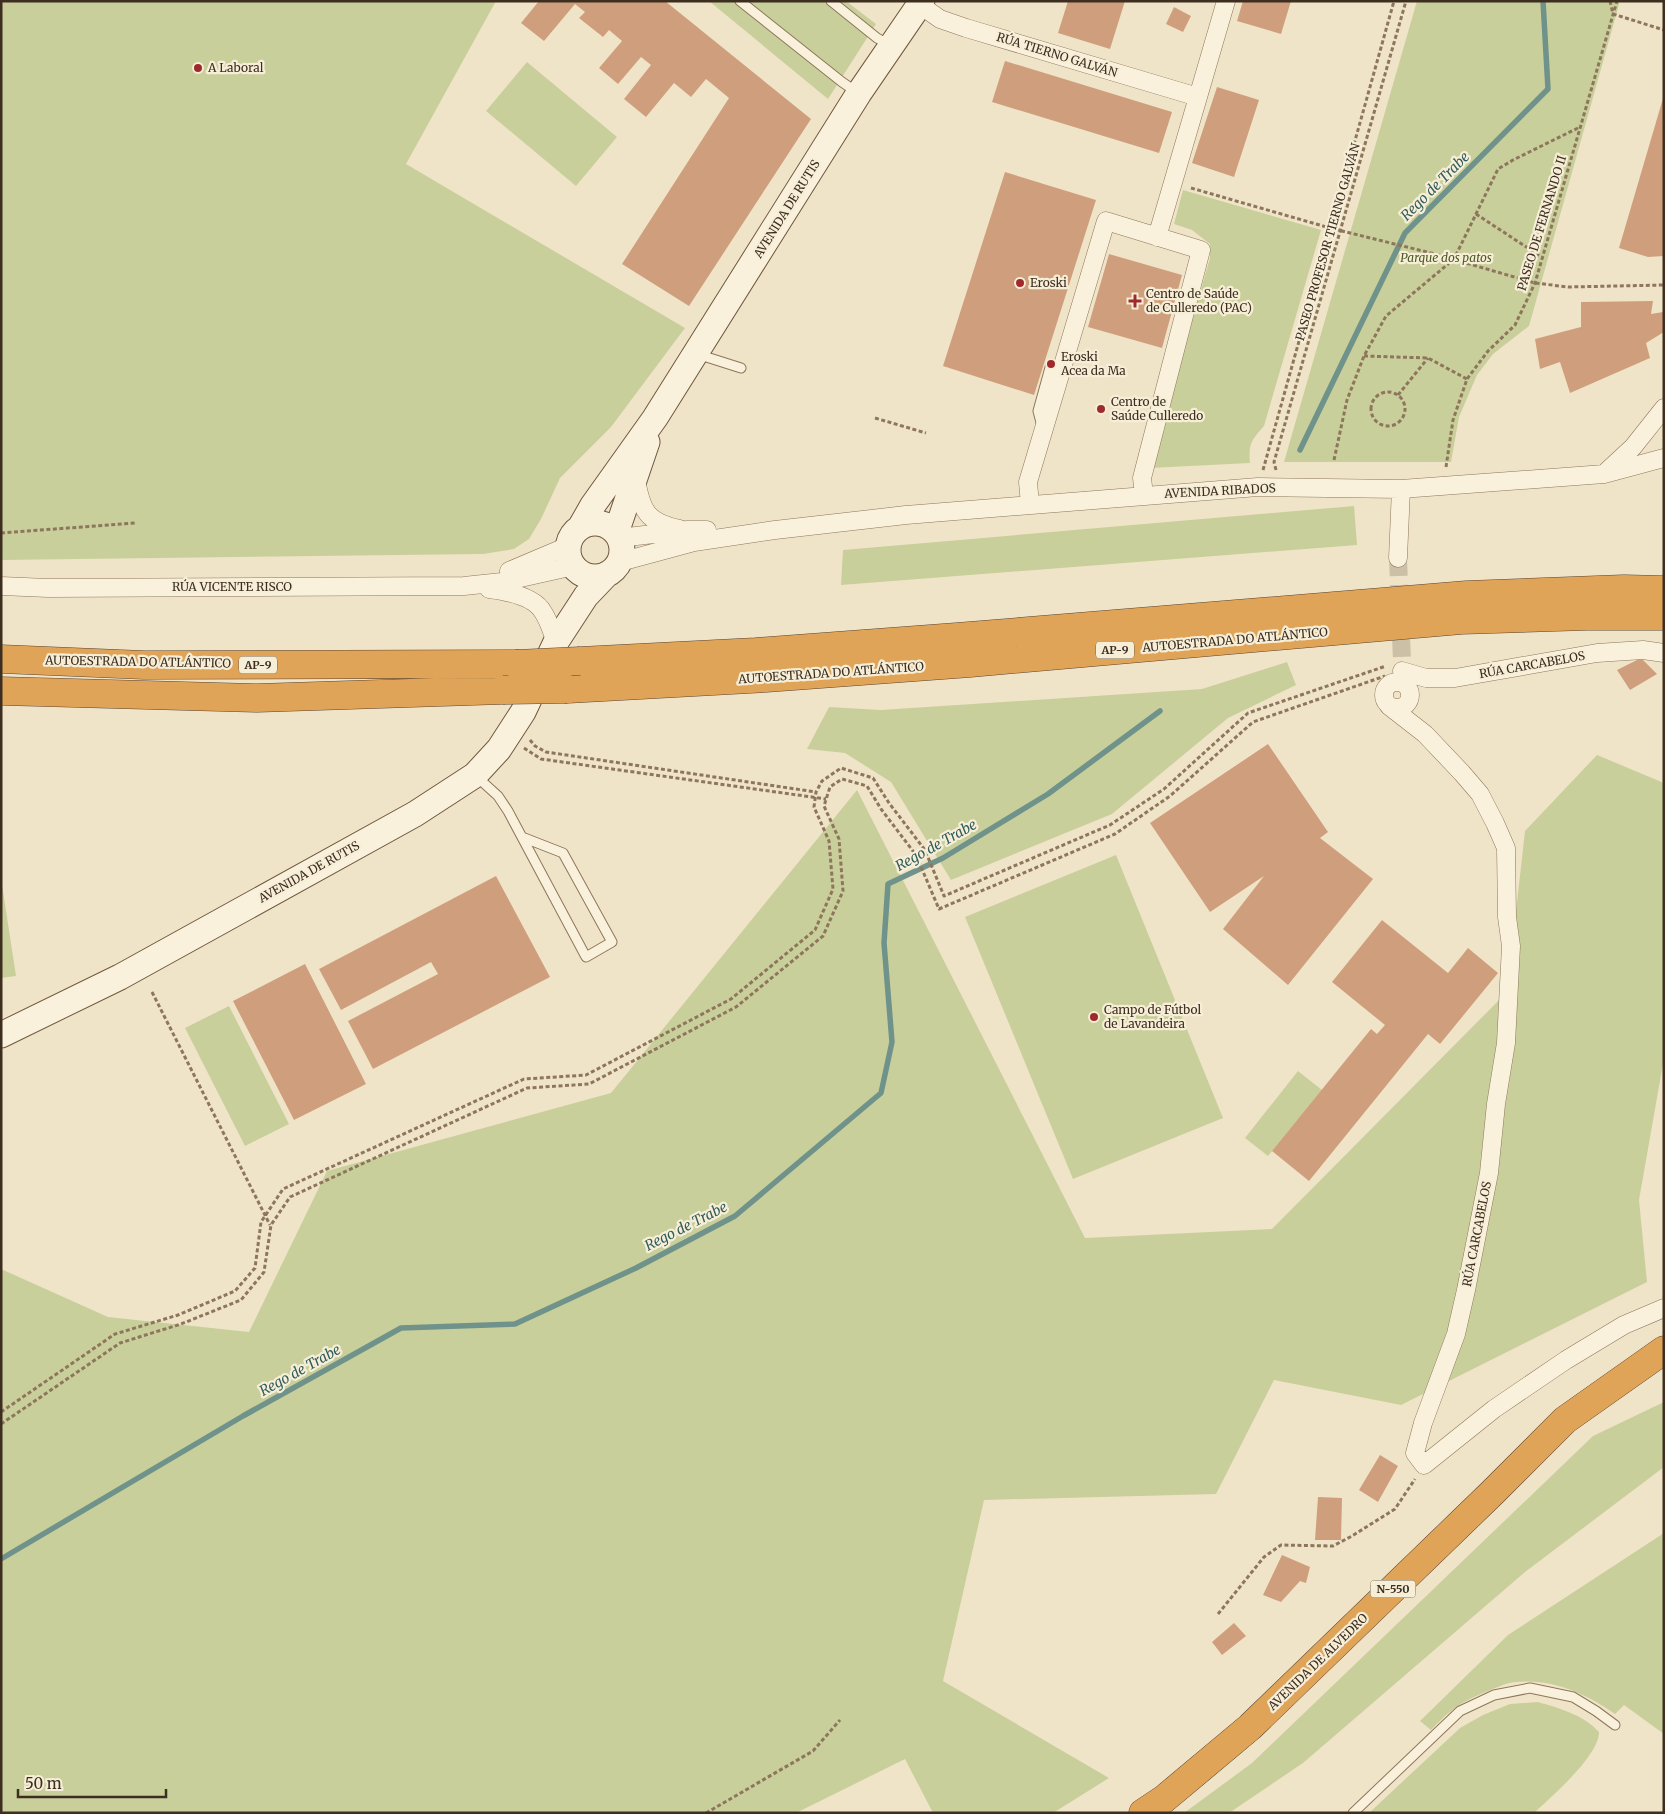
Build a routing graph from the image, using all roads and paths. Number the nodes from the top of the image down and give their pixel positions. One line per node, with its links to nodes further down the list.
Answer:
1 (740, 1): 11 (lane)
2 (831, 1): 10 (lane)
3 (1226, 1): 12 (street)
4 (1406, 1): 16 (path, PASEO PROFESOR TIERNO GALVÁN)
5 (1610, 1): 8 (path)
6 (1617, 1): 8 (path, PASEO DE FERNANDO II)
7 (921, 3): 10 (street, AVENIDA DE RUTIS); 12 (street, RÚA TIERNO GALVÁN)
8 (1613, 14): 9 (path); 13 (path, PASEO DE FERNANDO II)
9 (1664, 30)
10 (892, 47): 11 (street, AVENIDA DE RUTIS)
11 (860, 94): 22 (street, AVENIDA DE RUTIS)
12 (1198, 98): 14 (street)
13 (1580, 127): 15 (path); 18 (path, PASEO DE FERNANDO II)
14 (1174, 182): 16 (path); 17 (street)
15 (1476, 214): 18 (path); 19 (path)
16 (1340, 231): 19 (path); 39 (path, PASEO PROFESOR TIERNO GALVÁN)
17 (1157, 237): 32 (street); 41 (street)
18 (1543, 258): 20 (path, PASEO DE FERNANDO II)
19 (1454, 259): 20 (path); 23 (path)
20 (1535, 282): 21 (path); 27 (path, PASEO DE FERNANDO II)
21 (1664, 285)
22 (697, 354): 26 (lane); 30 (street, AVENIDA DE RUTIS)
23 (1364, 356): 24 (path); 35 (path)
24 (1428, 358): 27 (path); 28 (path)
25 (1051, 364): 32 (lane)
26 (741, 368)
27 (1467, 379): 38 (path, PASEO DE FERNANDO II)
28 (1398, 395): 28 (path)
29 (1664, 408): 36 (street)
30 (655, 418): 37 (street, AVENIDA DE RUTIS); 47 (street, AVENIDA DE RUTIS)
31 (875, 418): 33 (path)
32 (1044, 431): 42 (street)
33 (926, 433)
34 (1664, 458): 36 (street, AVENIDA RIBADOS)
35 (1334, 460)
36 (1604, 474): 38 (street, AVENIDA RIBADOS)
37 (635, 477): 44 (street); 48 (street, AVENIDA DE RUTIS)
38 (1460, 485): 40 (street, AVENIDA RIBADOS)
39 (1279, 488): 40 (street, AVENIDA RIBADOS); 41 (street, AVENIDA RIBADOS)
40 (1401, 488): 49 (street)
41 (1144, 495): 42 (street, AVENIDA RIBADOS)
42 (1030, 505): 45 (street, AVENIDA RIBADOS)
43 (135, 523): 46 (path)
44 (688, 530): 45 (street, AVENIDA RIBADOS); 48 (street, AVENIDA RIBADOS)
45 (775, 530): 48 (street, AVENIDA RIBADOS)
46 (1, 533)
47 (575, 552): 48 (street); 48 (street); 51 (street, RÚA VICENTE RISCO); 54 (street, AVENIDA DE RUTIS)
48 (615, 552): 54 (street, AVENIDA DE RUTIS)
49 (1398, 558)
50 (1, 586): 51 (street, RÚA VICENTE RISCO)
51 (464, 586): 54 (street)
52 (1664, 590): 56 (highway, AUTOESTRADA DO ATLÁNTICO / AP-9, bridge)
53 (1664, 616): 58 (highway, AUTOESTRADA DO ATLÁNTICO / AP-9, bridge)
54 (556, 642): 62 (street, AVENIDA DE RUTIS)
55 (1664, 653): 57 (street, RÚA CARCABELOS)
56 (1, 659)
57 (1401, 671): 59 (street, RÚA CARCABELOS); 60 (street); 64 (path); 65 (path)
58 (1, 691)
59 (1410, 698): 60 (street); 61 (street, RÚA CARCABELOS)
60 (1389, 706): 61 (street, RÚA CARCABELOS)
61 (1425, 734): 75 (street, RÚA CARCABELOS)
62 (506, 738): 63 (street, AVENIDA DE RUTIS); 64 (path)
63 (475, 775): 66 (lane); 68 (street, AVENIDA DE RUTIS)
64 (815, 798): 65 (path); 69 (path)
65 (826, 799): 70 (path)
66 (522, 837): 66 (lane)
67 (152, 992): 69 (path)
68 (1, 1035)
69 (265, 1214): 70 (path); 73 (path)
70 (271, 1225): 74 (path)
71 (1664, 1308): 75 (street)
72 (1657, 1358): 80 (highway, AVENIDA DE ALVEDRO / N-550)
73 (1, 1412)
74 (1, 1424)
75 (1424, 1465): 76 (path)
76 (1218, 1614)
77 (840, 1720): 79 (path)
78 (1615, 1726): 81 (lane)
79 (706, 1813)
80 (1143, 1813)
81 (1353, 1813)

